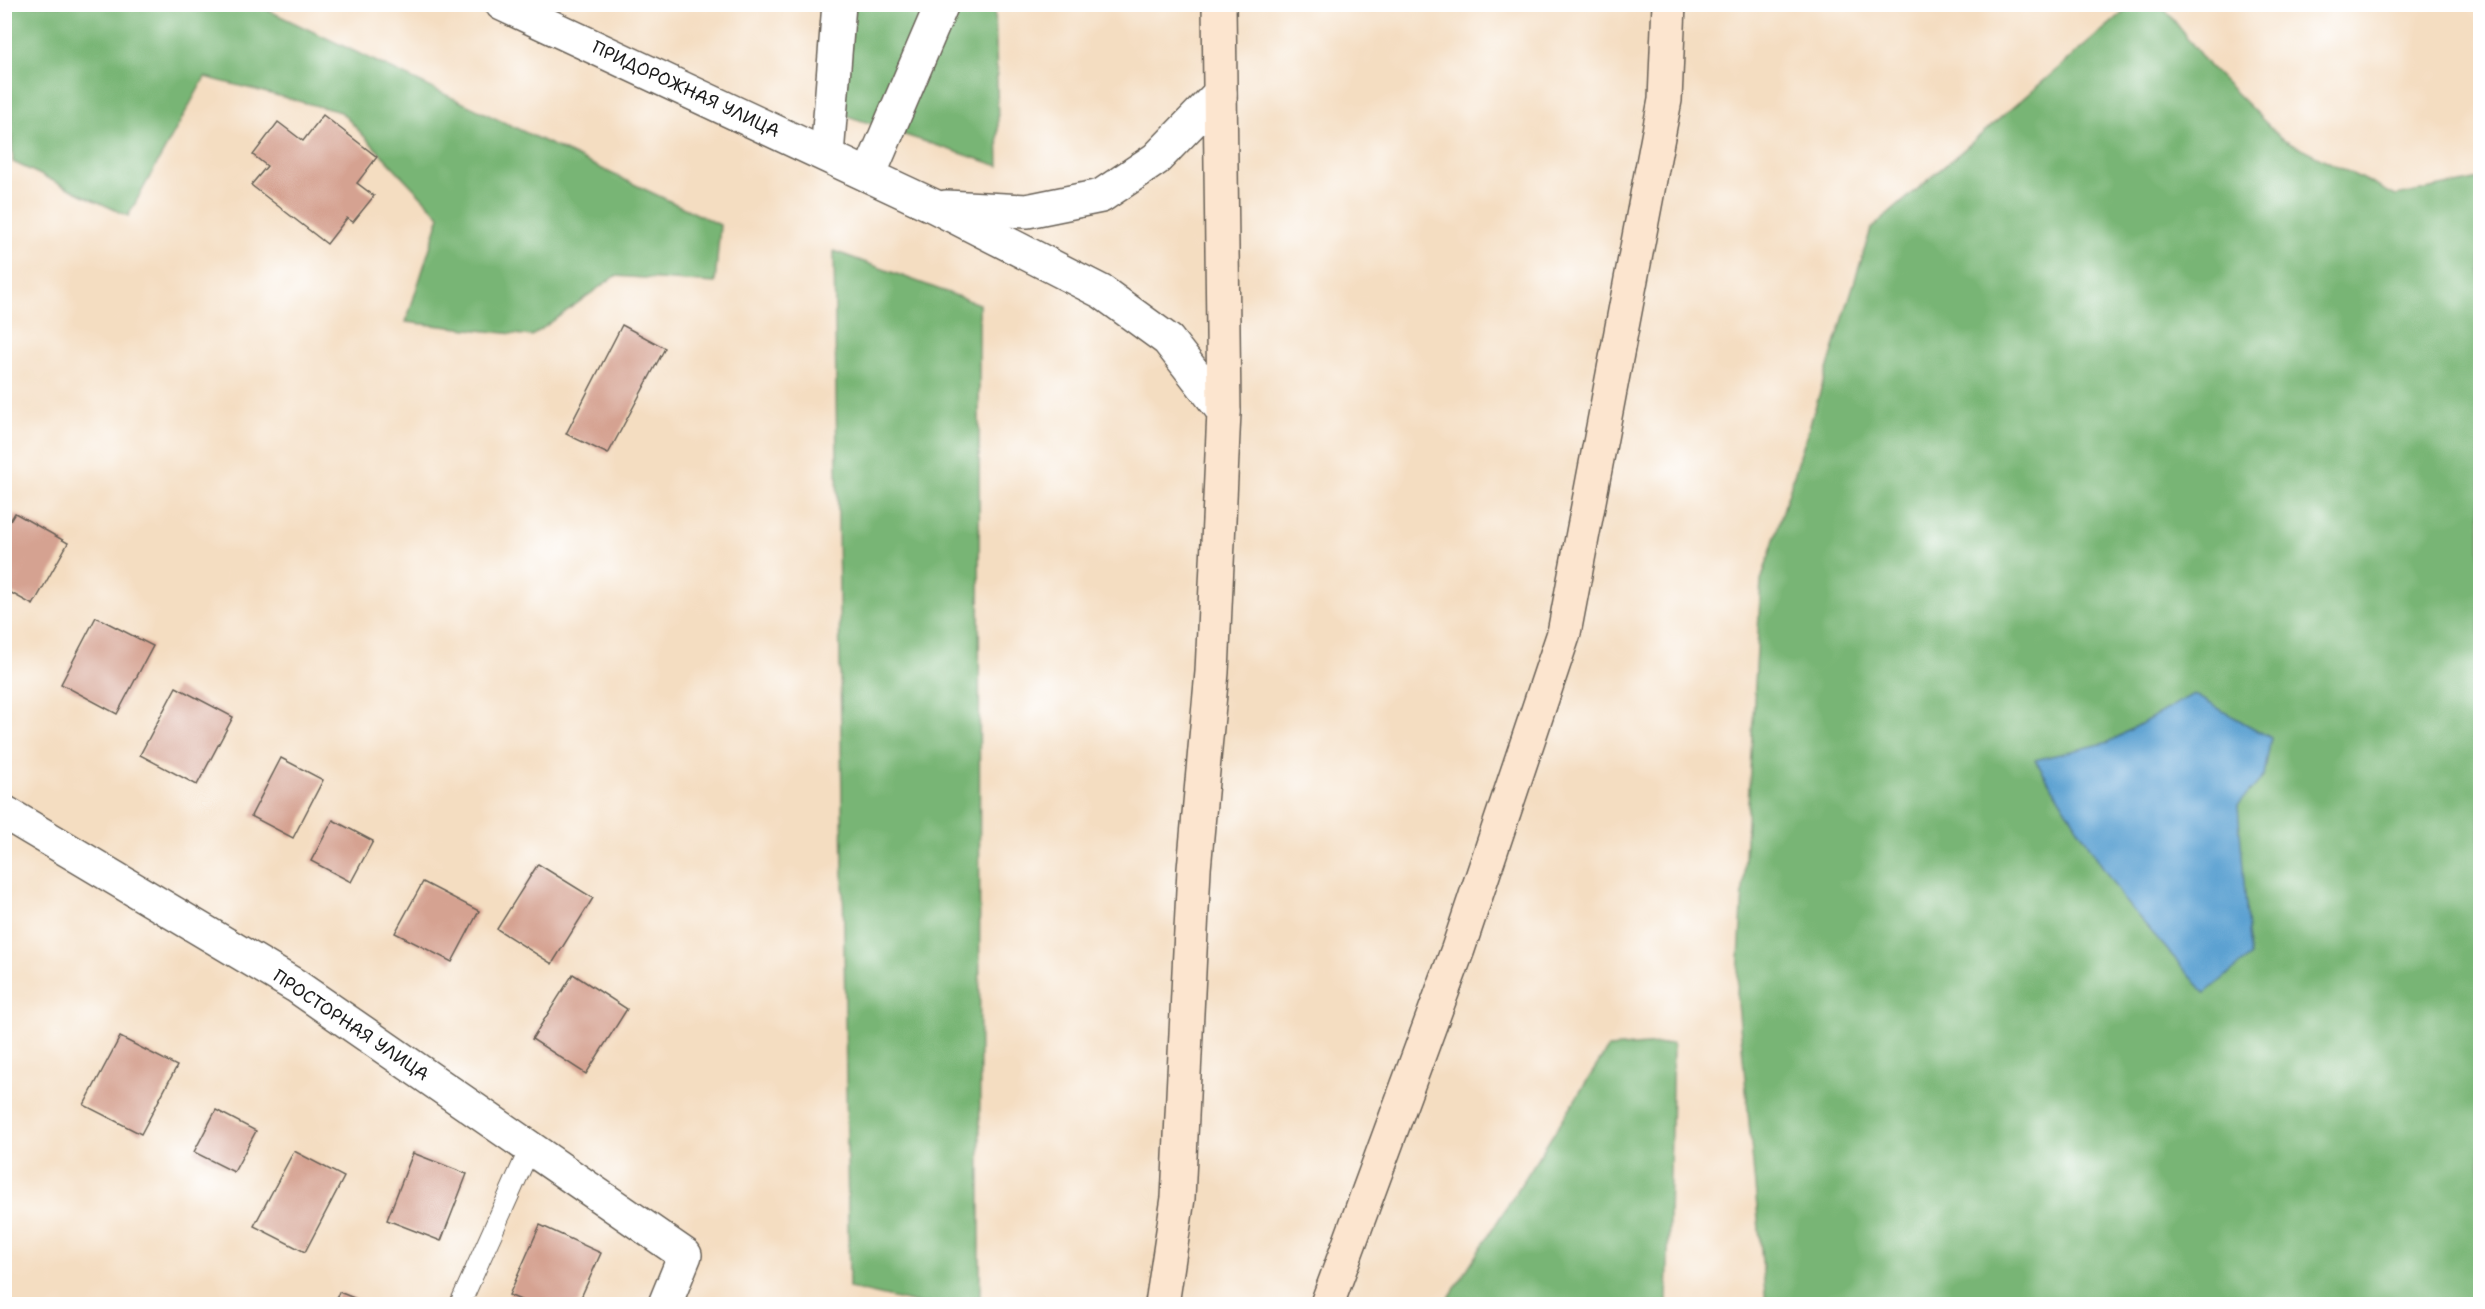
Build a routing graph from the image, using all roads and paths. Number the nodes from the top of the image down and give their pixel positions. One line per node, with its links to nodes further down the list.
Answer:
1 (502, 4): 7 (street, ПРИДОРОЖНАЯ УЛИЦА)
2 (839, 4): 7 (street)
3 (942, 4): 8 (street)
4 (1219, 4): 6 (main road)
5 (1669, 4): 16 (main road)
6 (1220, 93): 9 (street); 10 (main road)
7 (826, 155): 8 (street, ПРИДОРОЖНАЯ УЛИЦА)
8 (869, 175): 9 (street, ПРИДОРОЖНАЯ УЛИЦА)
9 (936, 207): 10 (street, ПРИДОРОЖНАЯ УЛИЦА)
10 (1224, 412): 15 (main road)
11 (4, 812): 12 (street, ПРОСТОРНАЯ УЛИЦА)
12 (530, 1148): 13 (lane); 14 (street, ПРОСТОРНАЯ УЛИЦА)
13 (460, 1305)
14 (665, 1305)
15 (1162, 1305)
16 (1328, 1305)

